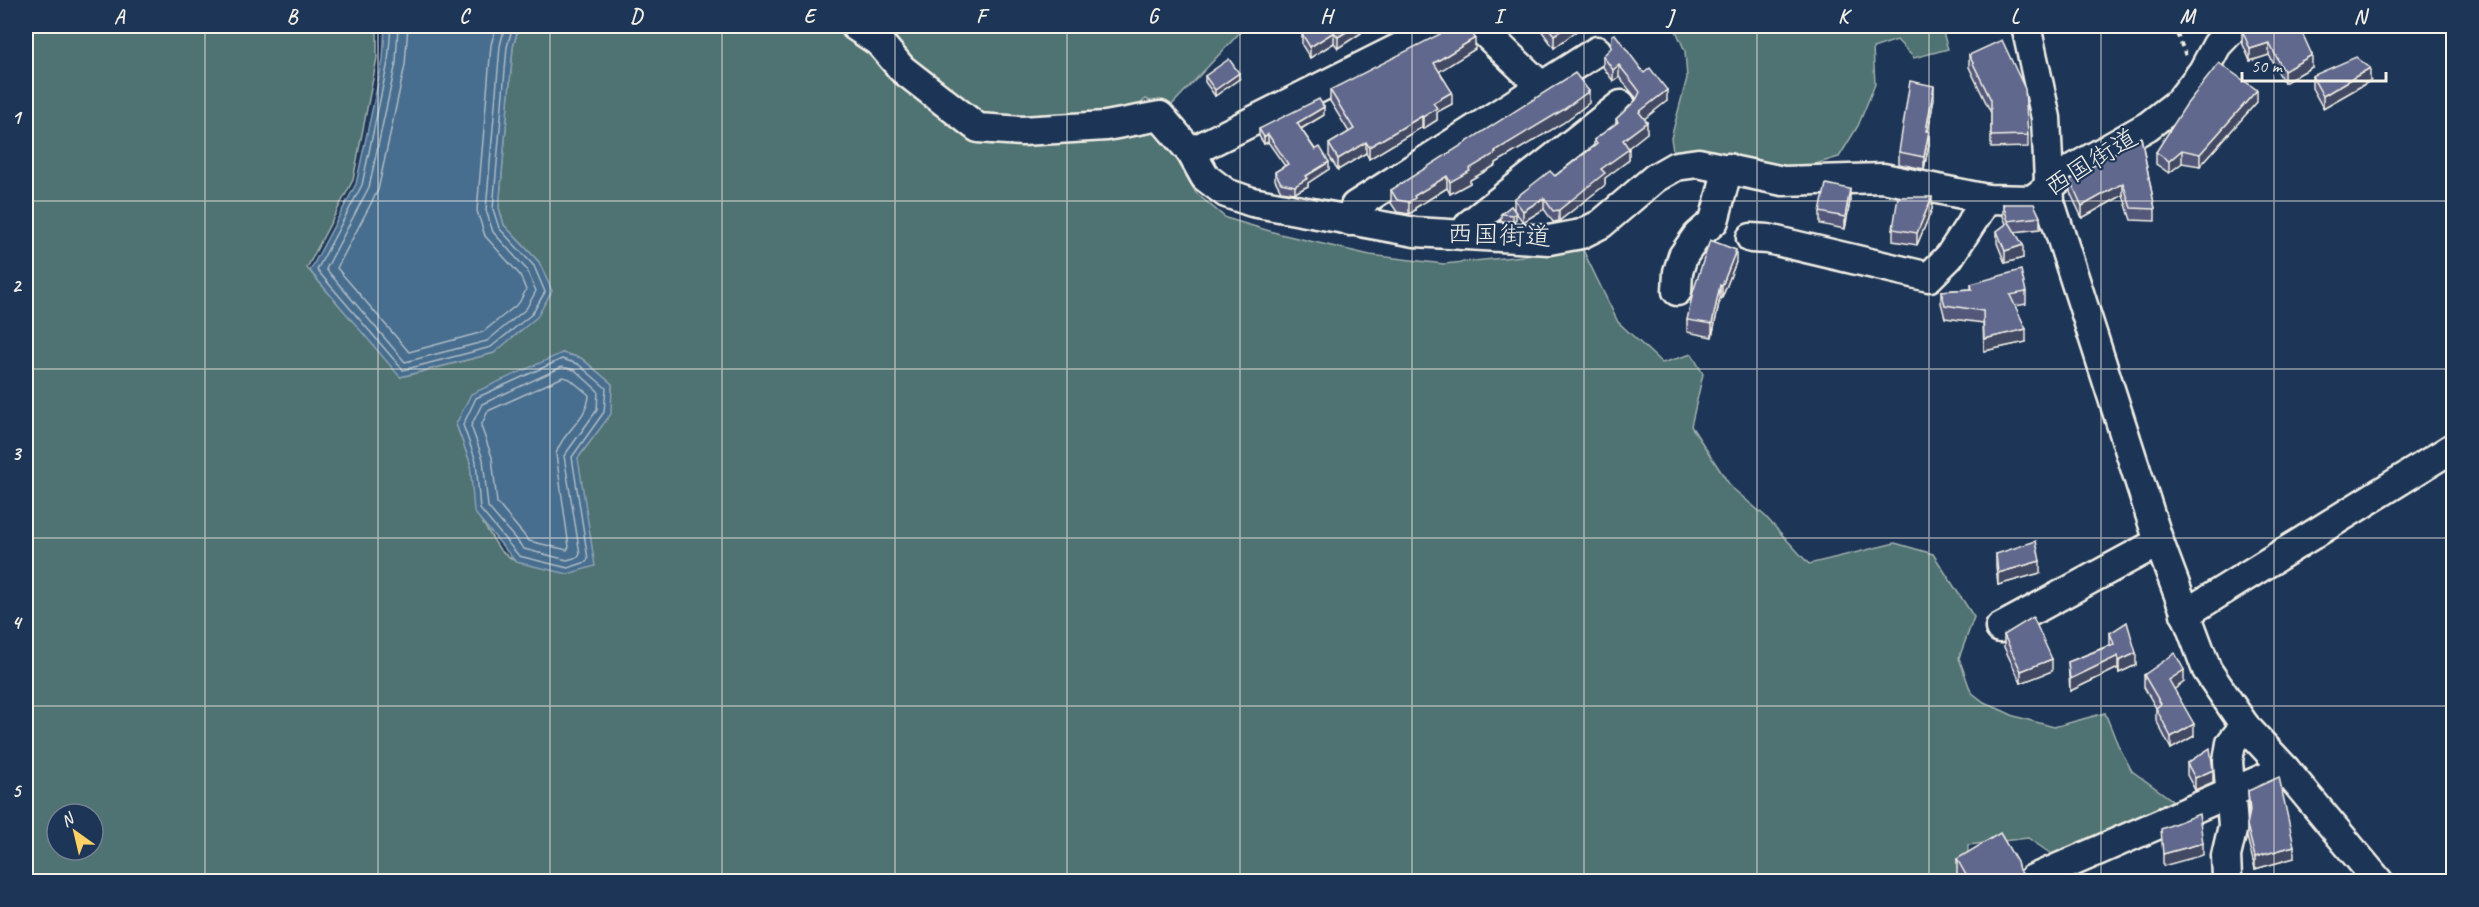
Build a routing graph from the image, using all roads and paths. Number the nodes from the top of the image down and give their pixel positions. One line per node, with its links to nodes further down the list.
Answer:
1 (855, 26): 9 (street, 西国街道)
2 (1443, 26): 9 (street)
3 (1478, 26): 7 (street)
4 (2026, 26): 11 (street)
5 (2235, 26): 11 (street, 西国街道)
6 (1597, 51): 7 (street)
7 (1542, 87): 13 (street)
8 (1621, 105): 14 (street)
9 (1191, 152): 13 (street, 西国街道)
10 (1728, 168): 12 (street, 西国街道); 14 (street, 西国街道); 16 (street)
11 (2048, 188): 12 (street, 西国街道); 18 (street)
12 (1987, 200): 15 (street)
13 (1350, 220): 14 (street, 西国街道)
14 (1462, 235)
15 (1751, 238)
16 (1677, 291)
17 (2454, 447): 19 (street)
18 (2159, 542): 19 (street); 20 (street)
19 (2184, 614): 21 (street)
20 (2000, 628)
21 (2245, 726): 22 (street); 23 (street)
22 (2285, 769): 23 (street); 26 (street)
23 (2229, 794): 24 (street); 25 (street)
24 (2227, 877)
25 (2034, 882)
26 (2379, 882)

